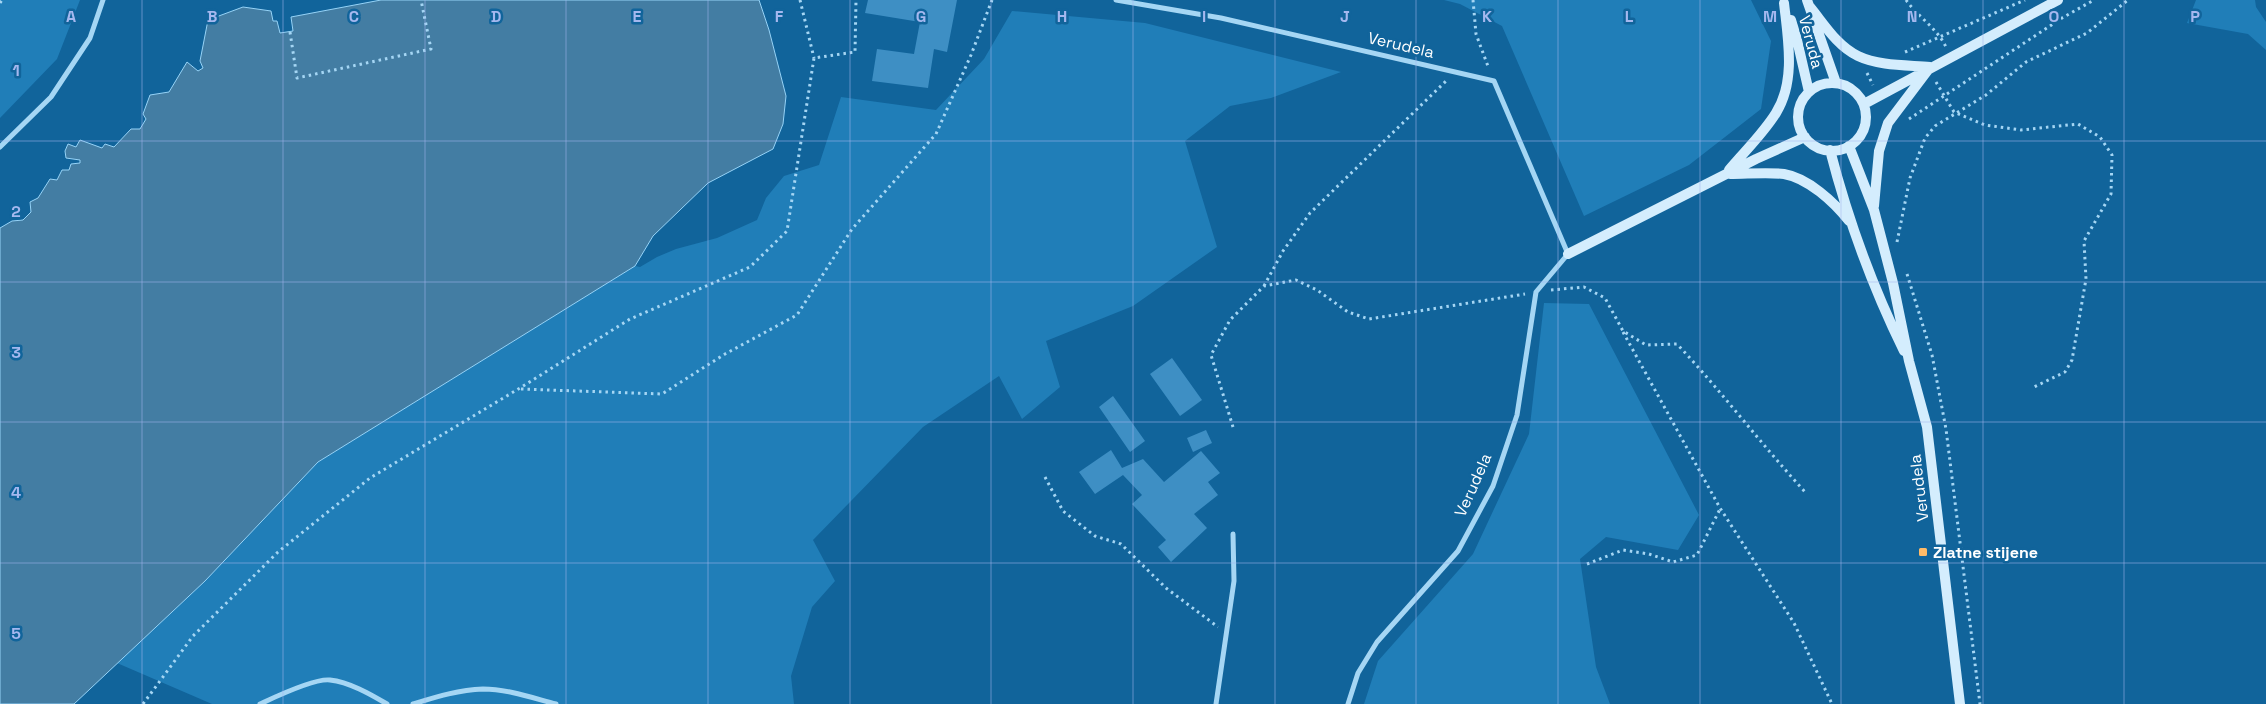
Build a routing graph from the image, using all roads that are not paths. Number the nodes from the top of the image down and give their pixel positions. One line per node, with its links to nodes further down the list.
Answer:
1 (103, 0): 12 (street)
2 (1116, 0): 17 (street, Verudela)
3 (2058, 0): 6 (main road)
4 (1784, 2): 8 (main road, Veruda); 14 (main road)
5 (1808, 3): 6 (main road); 7 (main road, Veruda)
6 (1930, 68): 9 (main road); 15 (main road)
7 (1836, 82): 8 (main road); 9 (main road)
8 (1809, 92): 10 (main road)
9 (1864, 104): 11 (main road)
10 (1805, 137): 13 (main road); 14 (main road)
11 (1849, 146): 13 (main road); 15 (main road, Verudela)
12 (0, 147)
13 (1830, 150): 16 (main road, Verudela)
14 (1726, 174): 16 (main road); 17 (main road)
15 (1874, 210): 18 (main road, Verudela)
16 (1852, 225): 18 (main road, Verudela)
17 (1568, 254): 25 (street, Verudela)
18 (1909, 360): 26 (main road, Verudela)
19 (1233, 534): 24 (street)
20 (260, 704): 21 (street)
21 (387, 704)
22 (414, 704): 23 (street)
23 (556, 704)
24 (1216, 704)
25 (1348, 704)
26 (1960, 704)

